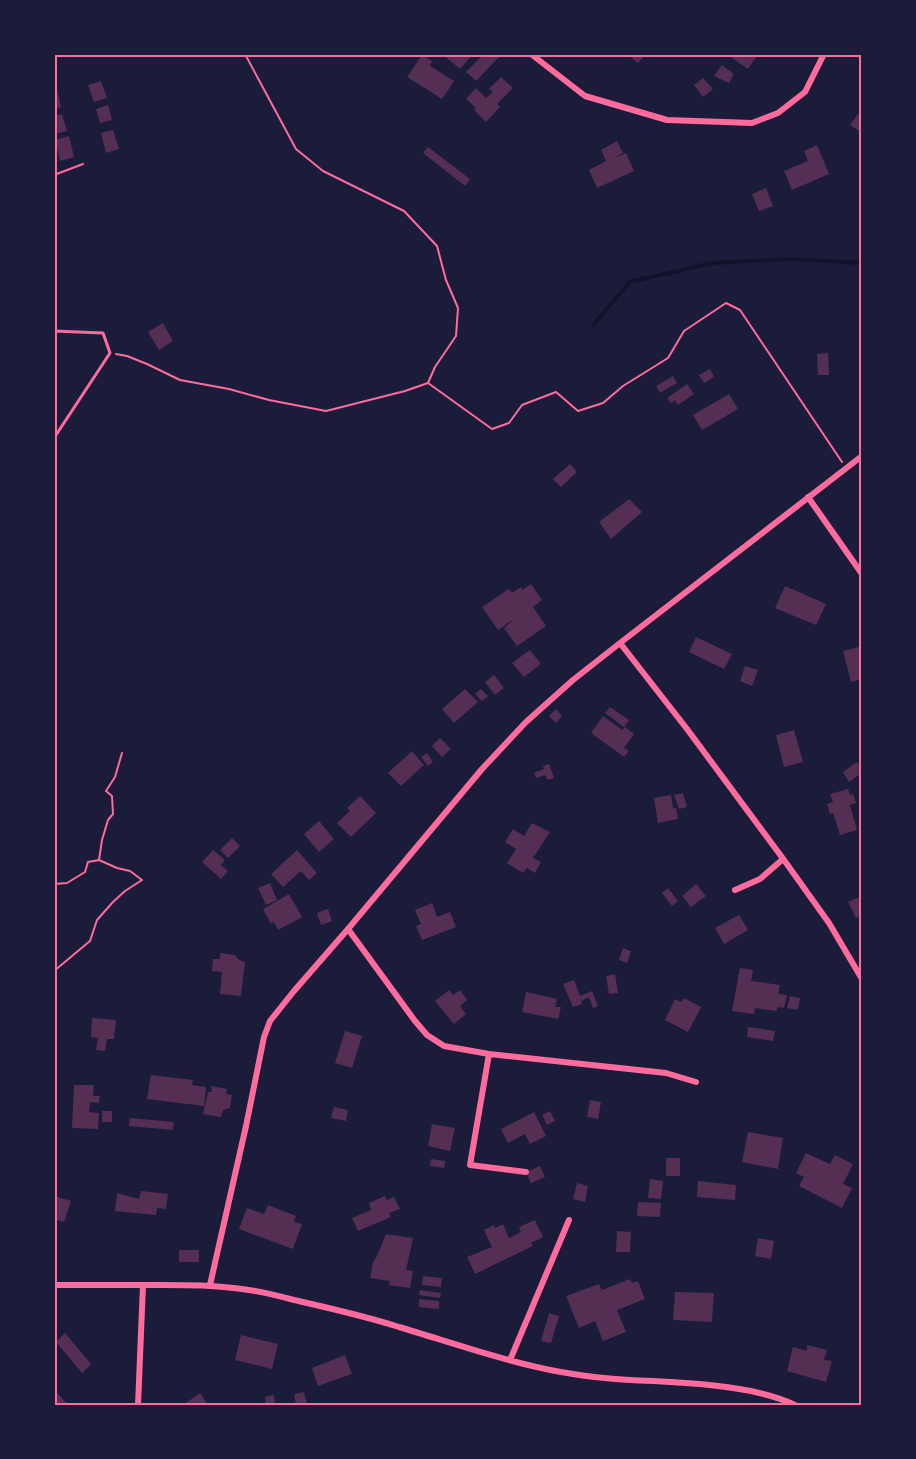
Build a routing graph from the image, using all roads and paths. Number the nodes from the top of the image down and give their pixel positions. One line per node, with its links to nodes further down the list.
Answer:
1 (245, 54): 8 (path)
2 (531, 54): 3 (street)
3 (824, 54)
4 (83, 164): 5 (path)
5 (54, 175)
6 (54, 331): 7 (lane)
7 (110, 353): 8 (path); 9 (lane)
8 (428, 383): 11 (path)
9 (54, 438)
10 (862, 456): 11 (street)
11 (846, 468): 12 (street)
12 (808, 497): 13 (street); 14 (street)
13 (862, 574)
14 (620, 643): 16 (street); 20 (street)
15 (122, 753): 17 (path)
16 (783, 859): 19 (street); 22 (street)
17 (99, 860): 18 (path); 21 (path)
18 (54, 884)
19 (735, 890)
20 (348, 929): 23 (street); 29 (street)
21 (54, 971)
22 (862, 979)
23 (489, 1054): 24 (street); 25 (street)
24 (696, 1082)
25 (526, 1172)
26 (568, 1220): 30 (street)
27 (54, 1285): 28 (street)
28 (143, 1285): 29 (street); 31 (street)
29 (210, 1285): 30 (street)
30 (510, 1360): 32 (street)
31 (138, 1405)
32 (795, 1405)

